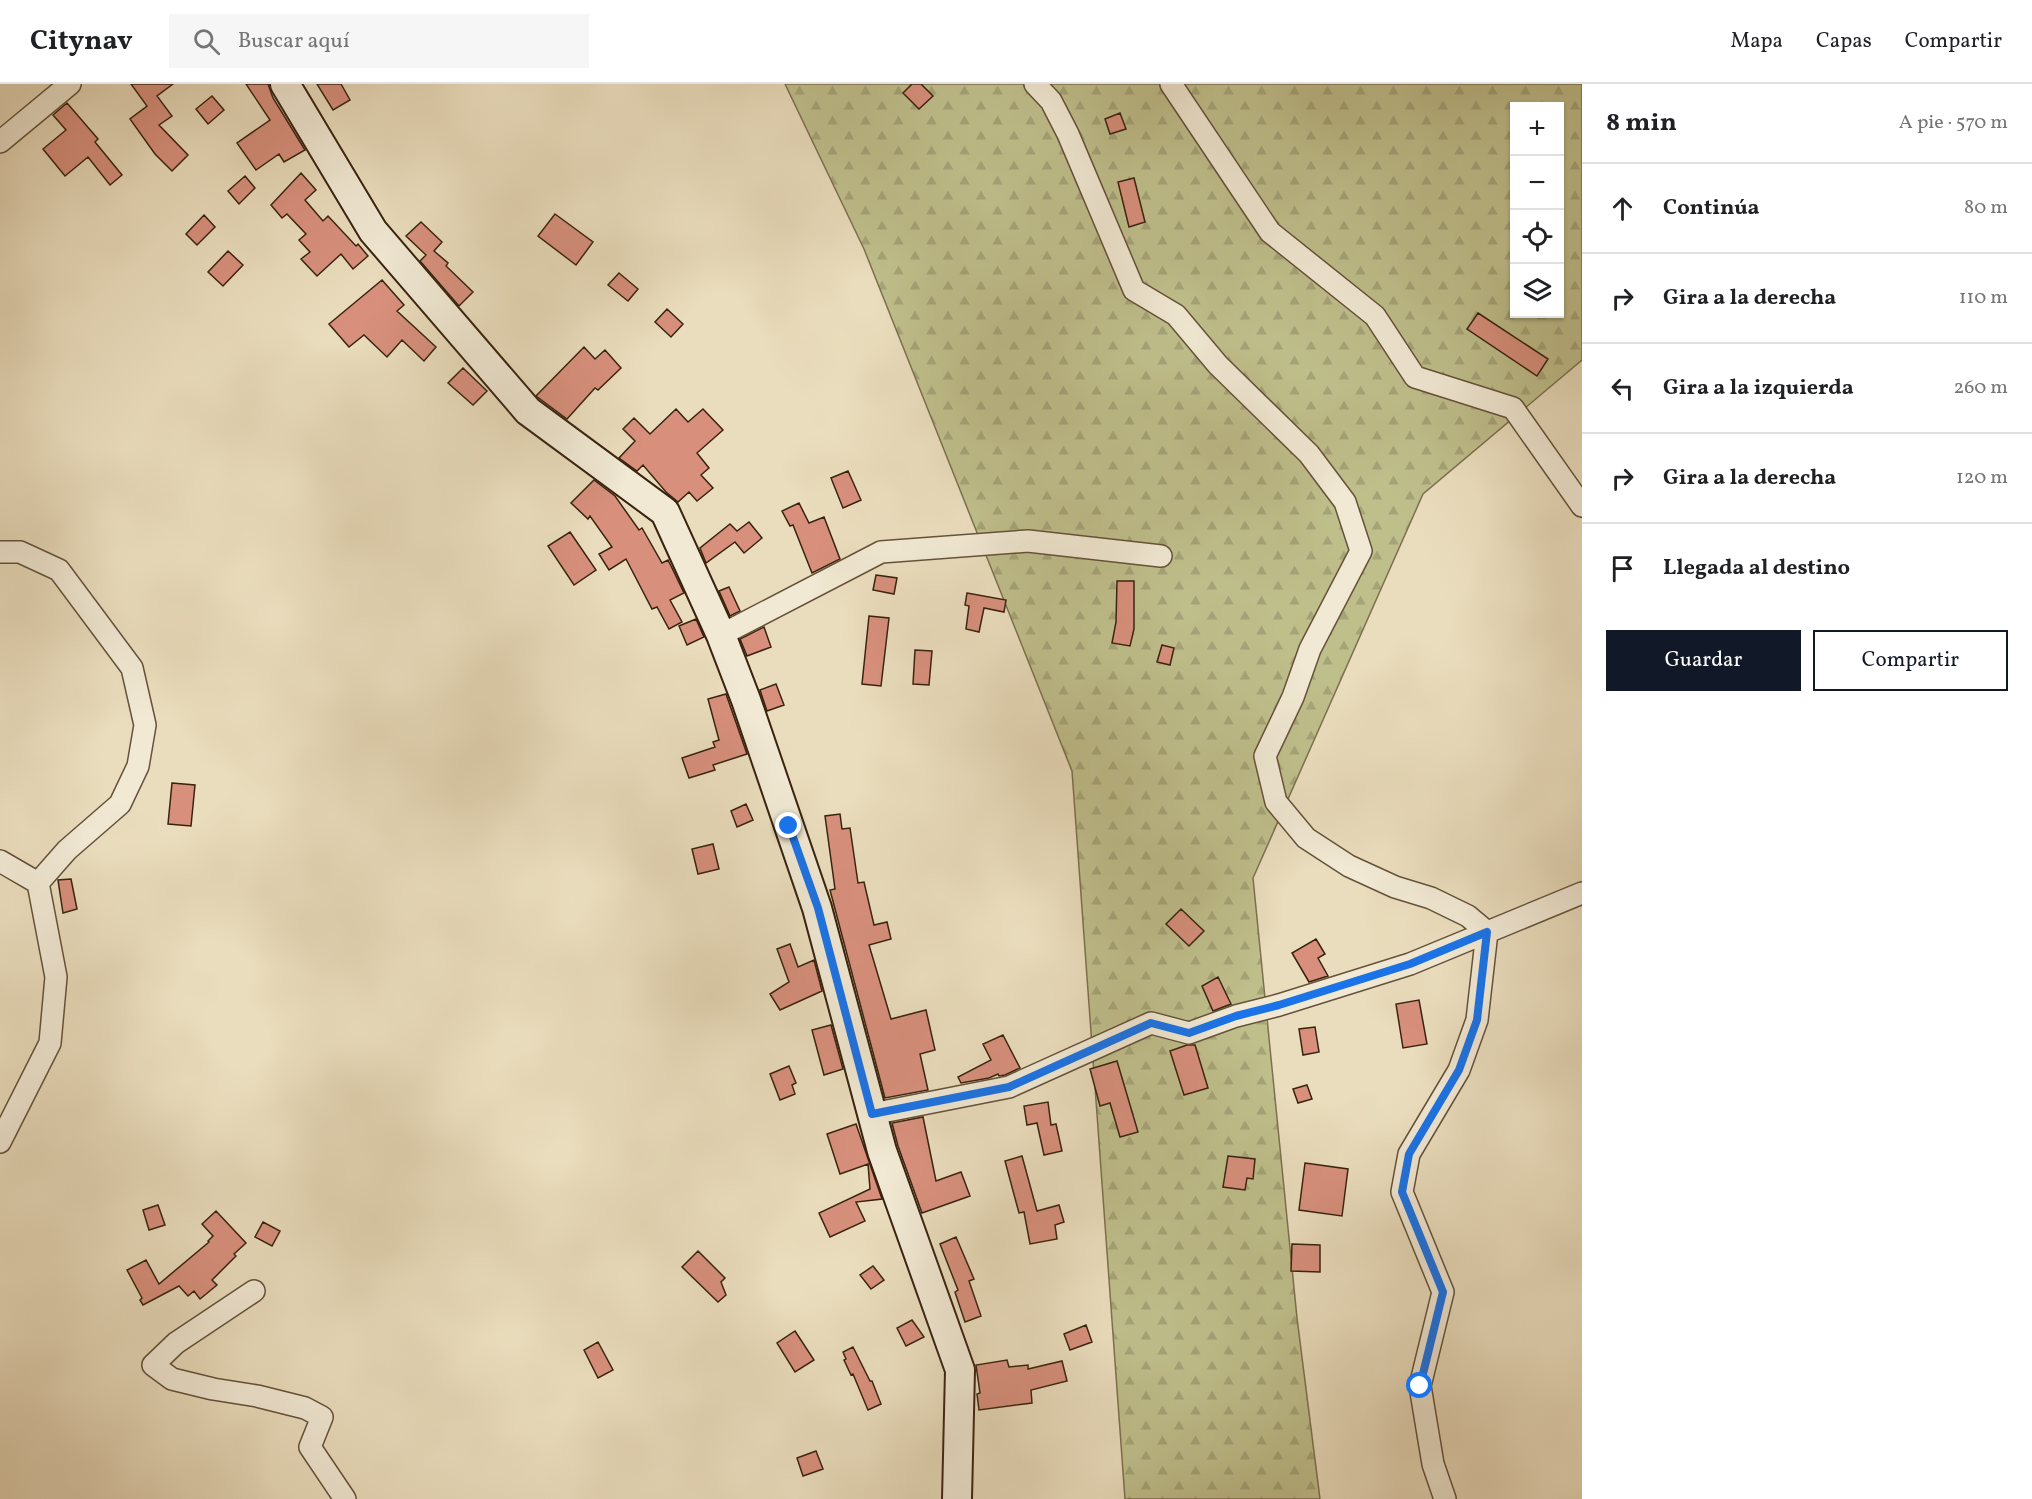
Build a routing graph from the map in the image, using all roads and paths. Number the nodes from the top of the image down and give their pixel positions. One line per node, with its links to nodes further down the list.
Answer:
1 (70, 84): 5 (street)
2 (285, 84): 9 (street)
3 (1035, 84): 13 (street)
4 (1171, 84): 6 (street)
5 (0, 142)
6 (1582, 506)
7 (0, 552): 11 (street)
8 (1161, 556): 9 (street)
9 (721, 635): 14 (street)
10 (0, 861): 11 (street)
11 (38, 883): 15 (street)
12 (1582, 893): 13 (street)
13 (1487, 932): 14 (street); 19 (street)
14 (872, 1114): 17 (street)
15 (0, 1142)
16 (254, 1291): 18 (street)
17 (954, 1498)
18 (345, 1499)
19 (1445, 1499)

